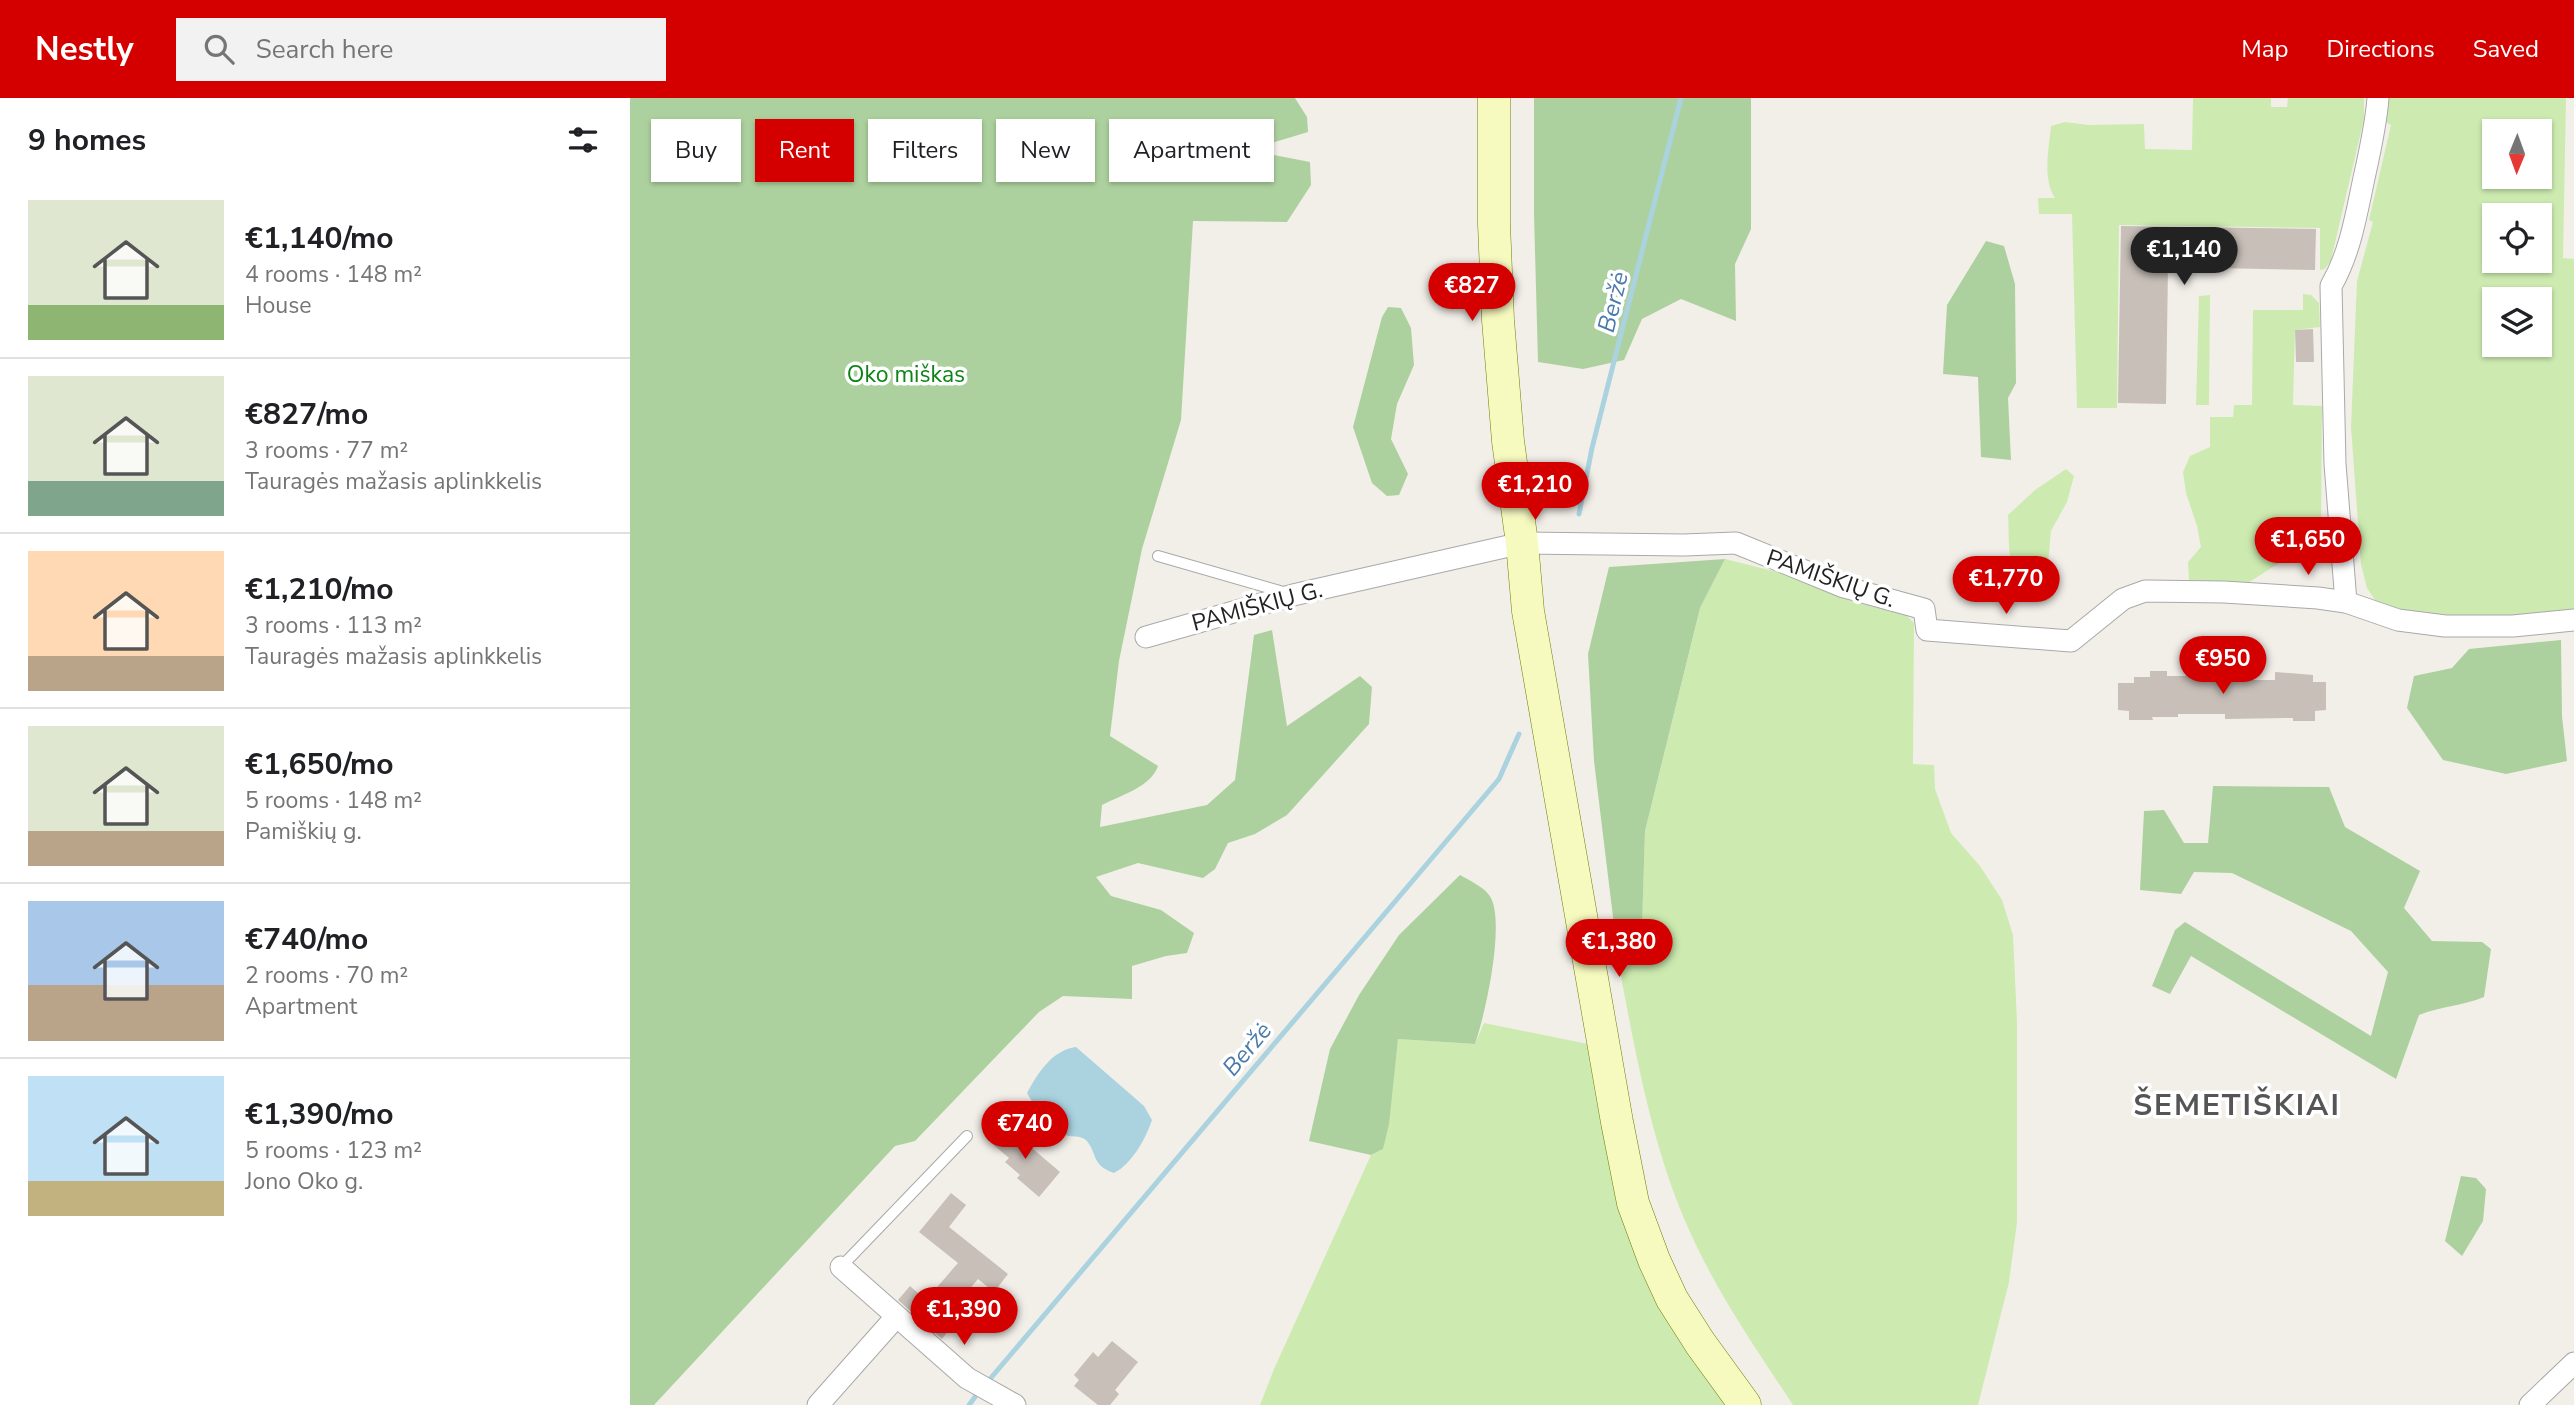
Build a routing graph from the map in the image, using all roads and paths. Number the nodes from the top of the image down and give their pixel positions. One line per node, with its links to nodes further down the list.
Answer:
1 (1494, 98): 3 (main road)
2 (2378, 98): 6 (street)
3 (1522, 543): 5 (street, PAMIŠKIŲ G.); 6 (street, PAMIŠKIŲ G.); 15 (main road)
4 (1158, 556): 5 (lane)
5 (1293, 595): 8 (street, PAMIŠKIŲ G.)
6 (2346, 601): 7 (street, PAMIŠKIŲ G.)
7 (2574, 620)
8 (1146, 637)
9 (967, 1136): 10 (lane)
10 (841, 1267): 11 (street)
11 (896, 1317): 13 (street); 14 (street)
12 (2574, 1363): 16 (street)
13 (818, 1405)
14 (1016, 1405)
15 (1745, 1405)
16 (2530, 1405)

